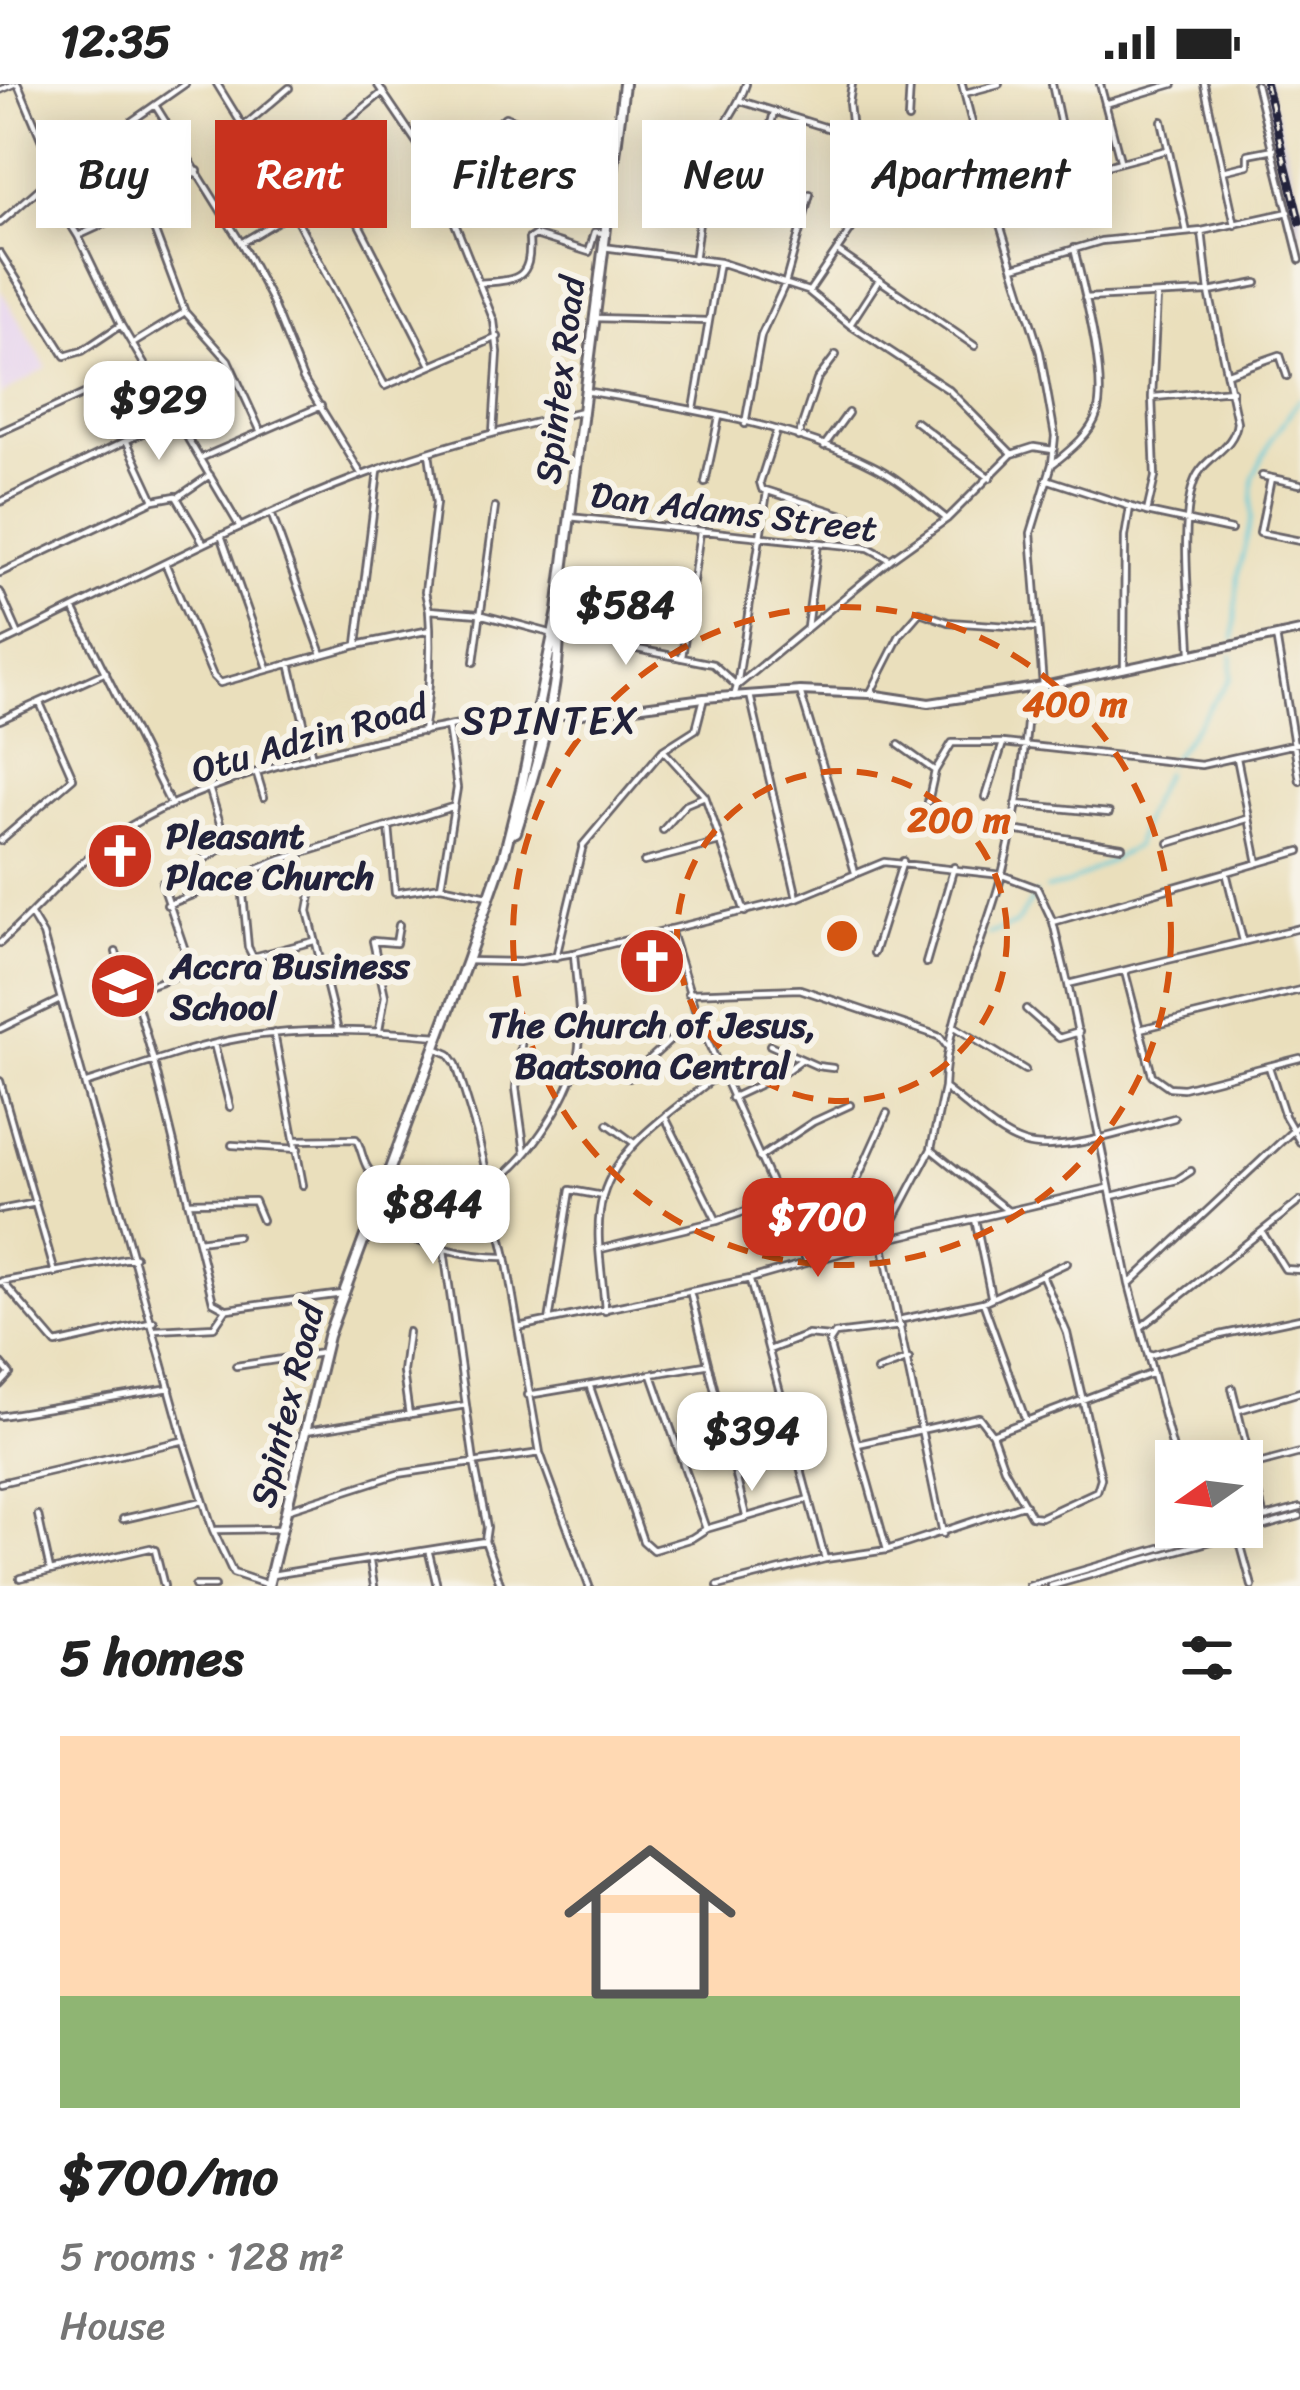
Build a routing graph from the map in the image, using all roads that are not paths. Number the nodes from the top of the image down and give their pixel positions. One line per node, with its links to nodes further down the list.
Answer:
1 (184, 84): 22 (street)
2 (217, 84): 26 (street)
3 (377, 84): 18 (street)
4 (624, 84): 37 (main road, Spintex Road)
5 (746, 84): 20 (street)
6 (852, 84): 30 (street)
7 (910, 84): 24 (street)
8 (962, 84): 19 (street)
9 (999, 84): 19 (street)
10 (1052, 84): 32 (street)
11 (1100, 84): 21 (street)
12 (1173, 84): 16 (street)
13 (1204, 84): 43 (street)
14 (1256, 84): 38 (street)
15 (9, 86): 36 (street)
16 (1152, 87): 21 (street)
17 (289, 88): 27 (street)
18 (383, 92): 28 (street); 35 (street)
19 (964, 93): 31 (street)
20 (741, 101): 23 (street); 69 (street)
21 (1105, 104): 40 (street)
22 (154, 105): 25 (street); 42 (street)
23 (774, 112): 29 (street); 34 (street)
24 (908, 119)
25 (133, 120)
26 (240, 120)
27 (251, 120)
28 (349, 120)
29 (772, 120)
30 (851, 120)
31 (971, 120)
32 (1060, 120)
33 (1162, 121): 39 (street)
34 (830, 129)
35 (411, 133)
36 (36, 137)
37 (618, 137)
38 (1274, 149): 43 (street); 47 (street)
39 (1167, 150): 40 (street); 62 (street)
40 (1120, 160): 41 (street)
41 (1112, 162)
42 (198, 171): 44 (street); 64 (street)
43 (1223, 171): 49 (street)
44 (191, 176)
45 (36, 191): 48 (street)
46 (810, 194): 75 (street)
47 (1289, 212): 49 (street); 70 (street)
48 (0, 223)
49 (1235, 225): 60 (street)
50 (73, 228): 63 (street)
51 (96, 228): 63 (street)
52 (154, 228): 81 (street)
53 (266, 228): 64 (street)
54 (301, 228): 90 (street)
55 (361, 228): 90 (street)
56 (458, 228): 73 (street)
57 (606, 228): 61 (main road, Spintex Road)
58 (852, 228): 67 (street)
59 (1001, 228): 72 (street)
60 (1202, 231): 62 (street); 78 (street)
61 (605, 233): 65 (main road, Spintex Road); 73 (street)
62 (1187, 233): 66 (street)
63 (78, 236): 84 (street)
64 (241, 243): 96 (street)
65 (603, 247): 69 (street); 82 (main road, Spintex Road)
66 (1074, 248): 72 (street); 80 (street)
67 (837, 251): 74 (street); 77 (street)
68 (0, 253): 84 (street)
69 (694, 260): 71 (street)
70 (1300, 260)
71 (719, 262): 75 (street); 83 (street)
72 (1014, 267): 112 (street)
73 (479, 283): 86 (street)
74 (878, 283): 85 (street); 88 (street)
75 (785, 284): 77 (street); 104 (street)
76 (1257, 284): 78 (street)
77 (808, 292): 85 (street)
78 (1209, 292): 79 (street); 91 (street)
79 (1157, 296): 80 (street); 95 (street)
80 (1085, 298): 116 (street)
81 (185, 312): 87 (street); 105 (street)
82 (594, 318): 83 (street); 94 (main road, Spintex Road)
83 (708, 321): 97 (street)
84 (121, 325): 87 (street)
85 (850, 325): 114 (street)
86 (498, 337): 90 (street); 108 (street)
87 (134, 344): 101 (street)
88 (975, 346)
89 (836, 355): 109 (street)
90 (431, 365)
91 (1228, 373): 92 (street); 93 (street)
92 (1287, 376)
93 (1232, 390): 95 (street); 135 (street)
94 (584, 391): 97 (street); 98 (main road, Spintex Road)
95 (1152, 397): 130 (street)
96 (321, 406): 105 (street); 119 (street)
97 (694, 409): 102 (street)
98 (581, 411): 108 (street); 132 (main road, Spintex Road)
99 (848, 413): 111 (street)
100 (105, 414): 107 (street)
101 (177, 416): 110 (street); 115 (street)
102 (718, 417): 104 (street); 122 (street)
103 (915, 421): 120 (street)
104 (745, 424): 106 (street)
105 (260, 430): 115 (street)
106 (776, 431): 109 (street); 124 (street)
107 (0, 432)
108 (493, 433): 113 (street)
109 (798, 437): 111 (street)
110 (127, 442): 126 (street); 127 (street)
111 (824, 446): 133 (street)
112 (1055, 450): 114 (street); 116 (street)
113 (429, 453): 117 (street); 150 (street)
114 (1012, 454): 120 (street)
115 (201, 458): 118 (street)
116 (1052, 464): 121 (street)
117 (378, 471): 119 (street); 161 (street)
118 (210, 475): 125 (street); 136 (street)
119 (362, 475): 131 (street)
120 (990, 478): 133 (street)
121 (1046, 479): 128 (street); 154 (street)
122 (705, 483)
123 (1300, 484): 141 (street)
124 (767, 491): 134 (street); 140 (street)
125 (178, 497): 126 (street); 143 (street)
126 (154, 500): 146 (street)
127 (0, 502)
128 (1130, 506): 130 (street); 168 (street)
129 (495, 507): 152 (street)
130 (1147, 512): 135 (street)
131 (272, 513): 136 (street); 162 (street)
132 (569, 517): 138 (street, Dan Adams Street); 151 (main road, Spintex Road)
133 (947, 519): 144 (street)
134 (859, 520)
135 (1188, 520): 137 (street); 163 (street)
136 (240, 526): 139 (street)
137 (1231, 530)
138 (700, 532): 140 (street, Dan Adams Street); 164 (street)
139 (221, 535): 143 (street); 167 (street)
140 (760, 538): 142 (street, Dan Adams Street); 170 (street)
141 (1300, 541)
142 (818, 543): 144 (street, Dan Adams Street); 153 (street)
143 (204, 544): 145 (street)
144 (891, 559): 153 (street)
145 (165, 562): 149 (street); 167 (street)
146 (0, 573)
147 (642, 577): 164 (street)
148 (0, 592): 158 (street)
149 (74, 610): 158 (street); 169 (street)
150 (429, 610): 152 (street); 155 (street)
151 (558, 611): 157 (main road, Spintex Road); 179 (main road, Spintex Road)
152 (479, 614): 157 (street); 165 (street)
153 (806, 627): 170 (street)
154 (1038, 628): 171 (street); 174 (street)
155 (430, 630): 161 (street); 182 (street)
156 (1300, 631): 159 (street)
157 (550, 634): 179 (main road, Spintex Road)
158 (20, 635): 160 (street)
159 (1276, 636): 163 (street); 184 (street)
160 (0, 644)
161 (357, 645): 162 (street)
162 (322, 654): 166 (street)
163 (1191, 656): 168 (street)
164 (682, 659): 170 (street)
165 (474, 662)
166 (290, 663): 167 (street); 188 (street)
167 (268, 668)
168 (1124, 669): 171 (street)
169 (106, 672): 178 (street); 199 (street)
170 (737, 686): 176 (street)
171 (1042, 686): 172 (street)
172 (1030, 688): 174 (street); 186 (street)
173 (800, 691): 174 (street); 175 (street); 215 (street)
174 (870, 694)
175 (750, 695): 176 (street); 222 (street)
176 (734, 697): 177 (street)
177 (704, 698): 179 (street); 187 (street)
178 (40, 703): 180 (street); 206 (street)
179 (543, 714): 181 (street, Otu Adzin Road); 221 (main road, Spintex Road)
180 (0, 720)
181 (448, 726): 182 (street, Otu Adzin Road); 200 (street)
182 (423, 731): 188 (street, Otu Adzin Road)
183 (1003, 743): 186 (street); 190 (street); 195 (street)
184 (1297, 743): 189 (street); 192 (street)
185 (899, 745): 190 (street)
186 (1025, 748): 189 (street); 198 (street)
187 (663, 750): 194 (street); 236 (street)
188 (312, 757): 191 (street, Otu Adzin Road)
189 (1237, 758): 202 (street)
190 (935, 770): 197 (street)
191 (257, 775): 193 (street, Otu Adzin Road); 196 (street)
192 (1300, 781)
193 (210, 791): 199 (street, Otu Adzin Road); 223 (street)
194 (705, 796): 204 (street); 207 (street)
195 (986, 796)
196 (264, 797)
197 (928, 802)
198 (1016, 804): 201 (street); 205 (street)
199 (171, 805): 225 (street, Otu Adzin Road)
200 (452, 807): 203 (street); 219 (street)
201 (1109, 813)
202 (1247, 819): 208 (street); 213 (street)
203 (389, 826): 217 (street); 219 (street)
204 (663, 830)
205 (1012, 830): 209 (street); 218 (street)
206 (0, 841)
207 (721, 842): 212 (street); 224 (street)
208 (1168, 844)
209 (1122, 847)
210 (1300, 851): 213 (street)
211 (903, 861): 214 (street); 215 (street); 235 (street)
212 (644, 862)
213 (1258, 862): 216 (street)
214 (954, 867): 218 (street); 238 (street)
215 (855, 872): 222 (street)
216 (1226, 872): 226 (street); 231 (street)
217 (241, 874): 223 (street); 230 (street)
218 (1002, 874): 226 (street); 247 (street)
219 (441, 886): 221 (street)
220 (311, 896): 230 (street)
221 (489, 896): 237 (main road, Spintex Road)
222 (796, 898): 224 (street)
223 (167, 905): 243 (street)
224 (745, 912): 229 (street)
225 (31, 915): 232 (street, Otu Adzin Road); 244 (street)
226 (1053, 922): 240 (street)
227 (399, 925): 252 (street)
228 (1300, 928): 231 (street)
229 (670, 929): 234 (street); 242 (street)
230 (314, 940): 251 (street)
231 (1243, 941): 239 (street)
232 (0, 943)
233 (116, 952): 243 (street)
234 (574, 953): 236 (street); 287 (street)
235 (874, 953)
236 (556, 957): 237 (street)
237 (467, 961): 255 (main road, Spintex Road)
238 (926, 963)
239 (1125, 972): 240 (street); 250 (street)
240 (1068, 984): 253 (street)
241 (1300, 990): 250 (street)
242 (688, 993): 246 (street); 259 (street)
243 (135, 995): 262 (street)
244 (61, 1000): 249 (street); 269 (street)
245 (1026, 1009): 253 (street)
246 (699, 1022): 266 (street); 267 (street)
247 (955, 1027): 259 (street); 265 (street)
248 (523, 1028): 287 (street)
249 (0, 1029)
250 (1140, 1029): 263 (street)
251 (338, 1030): 252 (street); 254 (street)
252 (379, 1030): 255 (street)
253 (1078, 1032): 280 (street)
254 (274, 1033): 256 (street); 281 (street)
255 (440, 1036): 258 (main road, Spintex Road)
256 (214, 1044): 262 (street); 273 (street)
257 (770, 1045): 261 (street)
258 (435, 1048): 290 (main road, Spintex Road); 292 (street)
259 (949, 1049): 270 (street)
260 (1300, 1058): 263 (street)
261 (801, 1060): 264 (street); 271 (street)
262 (154, 1062): 269 (street); 298 (street)
263 (1269, 1066): 279 (street)
264 (833, 1068)
265 (1025, 1070)
266 (720, 1073): 271 (street); 275 (street)
267 (629, 1078)
268 (0, 1081): 299 (street)
269 (87, 1083): 312 (street)
270 (944, 1088): 280 (street); 286 (street)
271 (730, 1098): 288 (street)
272 (850, 1105): 288 (street)
273 (230, 1107)
274 (887, 1113): 314 (street)
275 (666, 1118): 283 (street); 304 (street)
276 (1174, 1118): 280 (street)
277 (608, 1124): 283 (street)
278 (1300, 1124): 279 (street)
279 (1292, 1130): 282 (street); 322 (street)
280 (1100, 1136): 293 (street)
281 (297, 1140): 285 (street); 290 (street)
282 (1300, 1142)
283 (634, 1143): 295 (street)
284 (232, 1145): 285 (street)
285 (298, 1149): 291 (street)
286 (931, 1149): 301 (street); 309 (street)
287 (525, 1155): 292 (street)
288 (759, 1158): 296 (street)
289 (1191, 1171): 293 (street)
290 (386, 1179): 294 (street); 305 (main road, Spintex Road)
291 (303, 1185)
292 (491, 1185): 313 (street)
293 (1110, 1192): 301 (street); 322 (street)
294 (440, 1194)
295 (603, 1196): 310 (street); 329 (street)
296 (777, 1200): 304 (street); 315 (street)
297 (1300, 1201): 306 (street)
298 (188, 1202): 303 (street); 308 (street)
299 (36, 1203): 300 (street); 318 (street)
300 (0, 1210)
301 (1008, 1211): 302 (street)
302 (975, 1219): 309 (street); 325 (street)
303 (262, 1220)
304 (717, 1221): 310 (street)
305 (368, 1225): 311 (street); 324 (main road, Spintex Road)
306 (1262, 1232): 317 (street); 333 (street)
307 (237, 1236): 308 (street)
308 (198, 1241): 326 (street)
309 (883, 1242): 314 (street); 330 (street)
310 (601, 1249): 327 (street)
311 (444, 1250): 313 (street); 353 (street)
312 (135, 1257): 318 (street); 331 (street)
313 (506, 1257): 332 (street)
314 (821, 1259): 315 (street)
315 (807, 1262): 320 (street)
316 (1067, 1263): 319 (street)
317 (1300, 1270)
318 (56, 1273): 321 (street)
319 (1043, 1277): 325 (street); 352 (street)
320 (750, 1279): 323 (street); 336 (street)
321 (1, 1282): 331 (street)
322 (1129, 1284): 333 (street)
323 (690, 1293): 327 (street); 341 (street)
324 (342, 1294): 326 (street); 337 (main road, Spintex Road)
325 (987, 1300): 330 (street); 357 (street)
326 (226, 1309): 331 (street)
327 (605, 1310): 329 (street)
328 (1300, 1318): 338 (street)
329 (549, 1321): 332 (street)
330 (902, 1323): 335 (street); 339 (street)
331 (155, 1326): 347 (street)
332 (518, 1327): 351 (street)
333 (1141, 1327): 338 (street)
334 (408, 1332): 355 (street)
335 (830, 1337): 336 (street); 364 (street)
336 (769, 1350): 370 (street)
337 (322, 1353): 342 (street); 359 (main road, Spintex Road)
338 (1148, 1356): 344 (street)
339 (909, 1359): 343 (street); 358 (street)
340 (0, 1362): 346 (street)
341 (705, 1365): 345 (street); 377 (street)
342 (236, 1366)
343 (877, 1371)
344 (1153, 1373): 352 (street); 361 (street)
345 (652, 1376): 348 (street); 382 (street)
346 (0, 1385)
347 (170, 1388): 356 (street); 363 (street)
348 (590, 1388): 351 (street); 382 (street)
349 (1232, 1388): 354 (street)
350 (1300, 1392): 354 (street)
351 (529, 1395): 365 (street)
352 (1083, 1400): 357 (street); 372 (street)
353 (466, 1406): 355 (street); 367 (street)
354 (1239, 1410): 362 (street)
355 (409, 1414): 359 (street)
356 (0, 1416)
357 (1026, 1421): 360 (street)
358 (920, 1429): 360 (street); 364 (street); 384 (street)
359 (303, 1431): 373 (main road, Spintex Road)
360 (992, 1434): 372 (street)
361 (1171, 1440)
362 (1245, 1440)
363 (184, 1441): 369 (street); 371 (street)
364 (857, 1444): 389 (street)
365 (540, 1453): 367 (street); 403 (street)
366 (1300, 1453): 368 (street)
367 (474, 1462): 373 (street); 385 (street)
368 (1263, 1463)
369 (0, 1483)
370 (808, 1499): 377 (street); 391 (street)
371 (202, 1501): 379 (street); 383 (street)
372 (1025, 1504): 384 (street)
373 (286, 1509): 381 (main road, Spintex Road)
374 (1300, 1512): 378 (street); 380 (street)
375 (1263, 1514): 378 (street)
376 (38, 1515): 393 (street)
377 (746, 1516): 382 (street)
378 (1264, 1518)
379 (124, 1520)
380 (1263, 1525)
381 (282, 1529): 383 (street); 396 (main road, Spintex Road)
382 (706, 1529)
383 (213, 1530): 396 (street)
384 (943, 1534): 389 (street)
385 (485, 1541): 390 (street); 402 (street)
386 (1159, 1548): 405 (street)
387 (1192, 1548): 394 (street)
388 (1242, 1548): 408 (street)
389 (887, 1550): 391 (street)
390 (429, 1552): 392 (street); 401 (street)
391 (825, 1559): 404 (street)
392 (370, 1562): 396 (street); 400 (street)
393 (50, 1570): 395 (street); 397 (street)
394 (1085, 1577): 406 (street); 407 (street)
395 (20, 1578)
396 (269, 1582)
397 (164, 1586)
398 (195, 1586): 399 (street)
399 (214, 1586)
400 (374, 1586)
401 (436, 1586)
402 (501, 1586)
403 (589, 1586)
404 (718, 1586)
405 (1029, 1586)
406 (1052, 1586)
407 (1088, 1586)
408 (1252, 1586)

